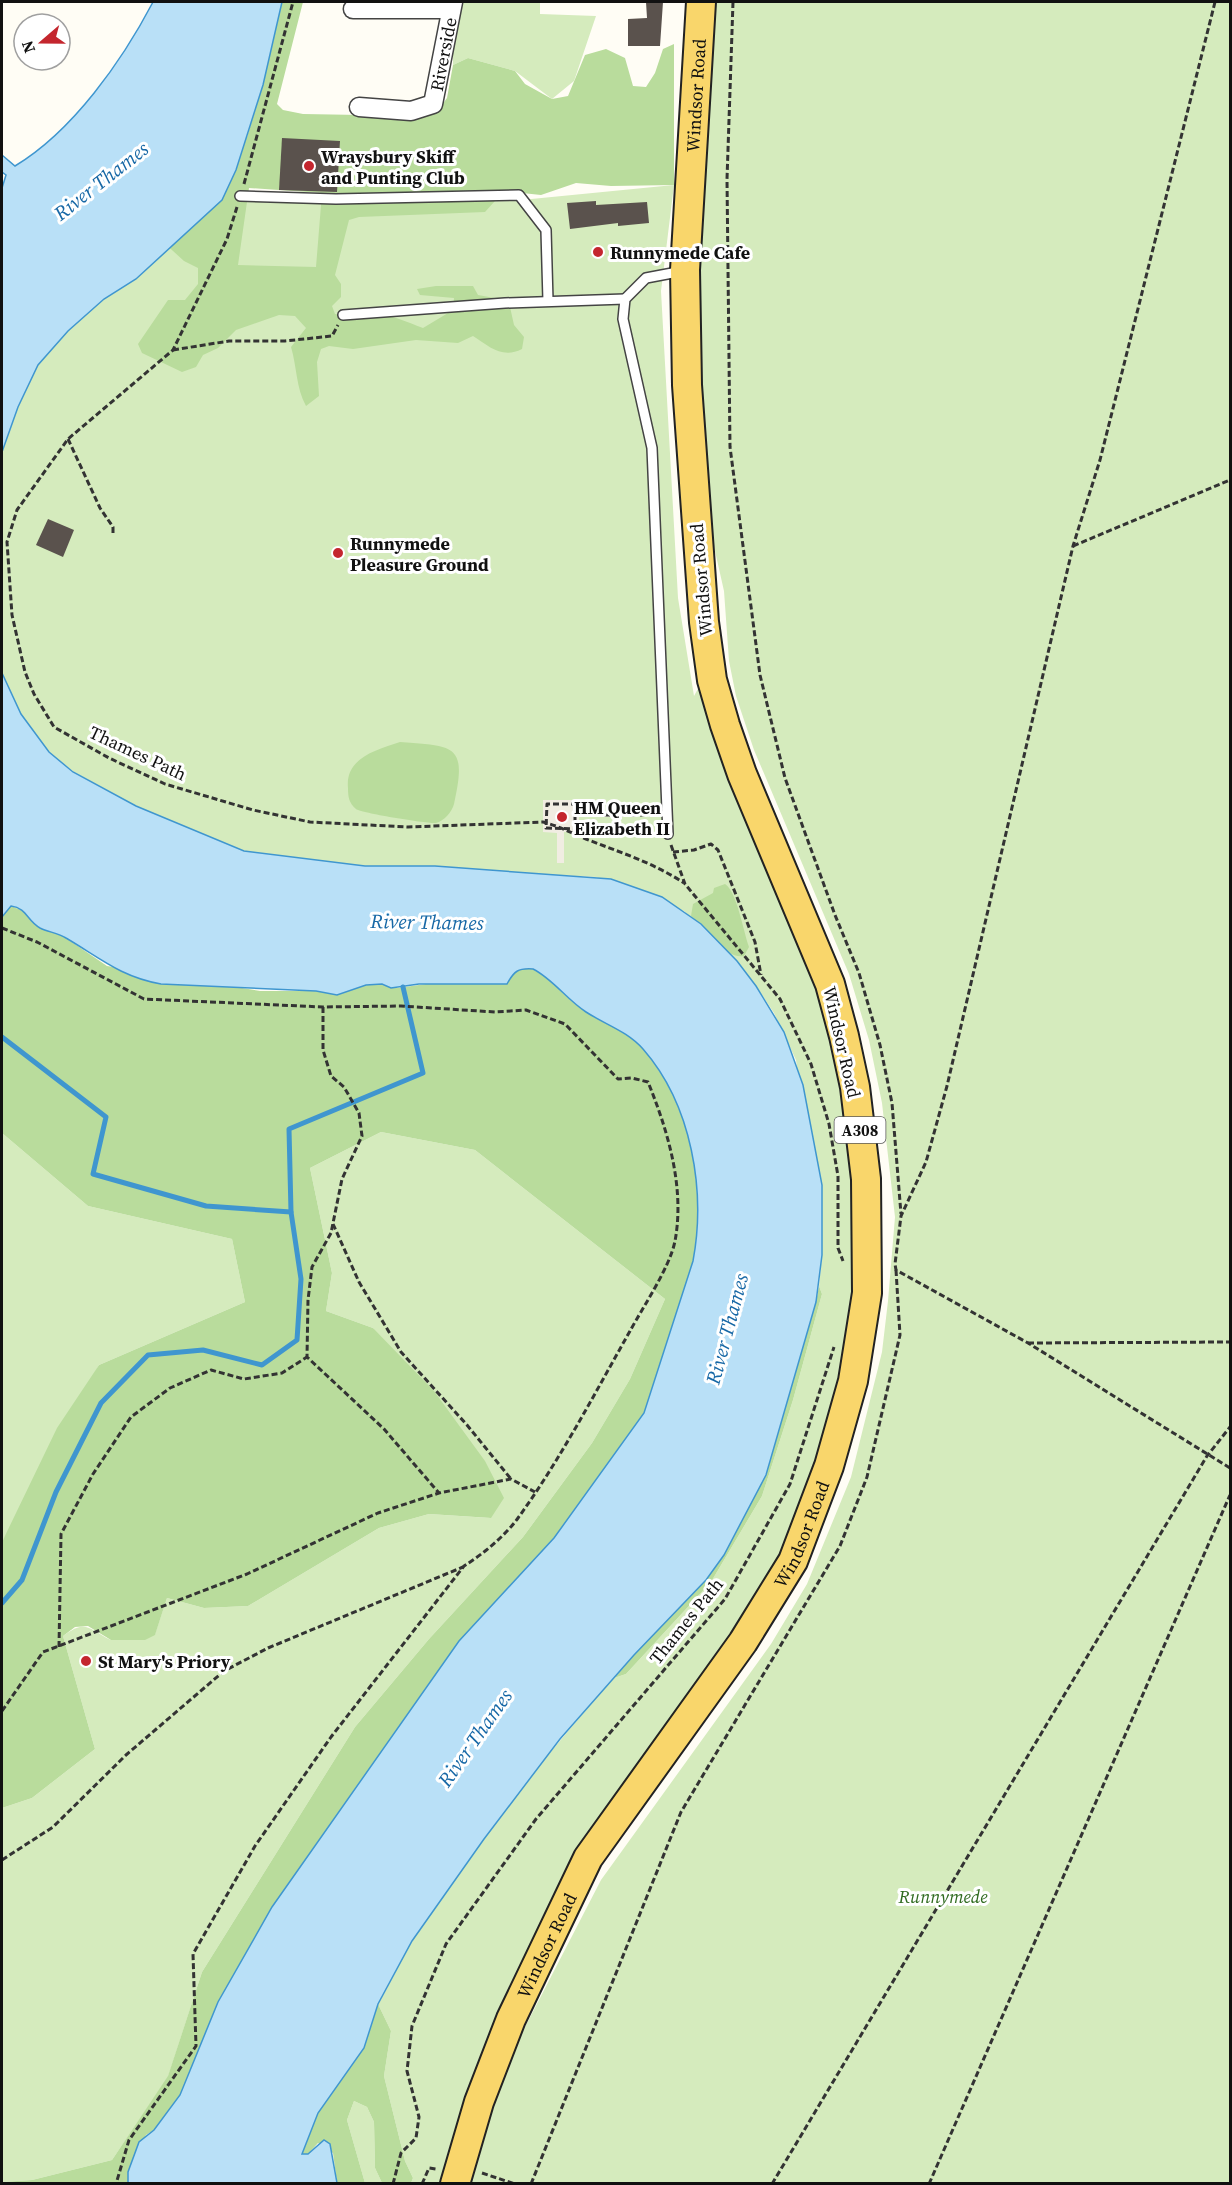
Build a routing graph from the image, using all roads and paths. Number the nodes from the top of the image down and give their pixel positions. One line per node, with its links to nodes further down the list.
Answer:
1 (293, 2): 8 (path)
2 (701, 2): 9 (main road, Windsor Road / A308)
3 (733, 2): 28 (path)
4 (1215, 2): 17 (path)
5 (452, 5): 6 (street); 7 (street, Riverside)
6 (353, 9)
7 (359, 107)
8 (240, 196): 11 (lane); 13 (path)
9 (685, 270): 10 (lane); 47 (main road, Windsor Road / A308)
10 (625, 298): 11 (lane); 19 (lane)
11 (548, 301): 12 (lane)
12 (343, 315): 13 (path)
13 (173, 350): 14 (path, Thames Path)
14 (68, 439): 16 (path); 20 (path, Thames Path)
15 (1230, 480): 17 (path)
16 (113, 535)
17 (1073, 546): 28 (path)
18 (575, 815): 19 (path); 20 (path); 21 (path)
19 (667, 815): 22 (lane)
20 (546, 823): 21 (path, Thames Path)
21 (567, 829): 24 (path, Thames Path)
22 (668, 834): 23 (path)
23 (673, 852): 24 (path); 26 (path)
24 (685, 884): 26 (path)
25 (2, 928): 27 (path)
26 (762, 977): 30 (path)
27 (323, 1007): 29 (path); 41 (path)
28 (902, 1216): 31 (path)
29 (333, 1223): 35 (path); 39 (path)
30 (845, 1267)
31 (896, 1270): 34 (path); 51 (path)
32 (1230, 1342): 34 (path)
33 (835, 1343): 49 (path, Thames Path)
34 (1028, 1343): 37 (path)
35 (307, 1357): 40 (path); 44 (path)
36 (1230, 1427): 37 (path)
37 (1207, 1456): 38 (path); 52 (path)
38 (1230, 1468)
39 (511, 1479): 40 (path); 41 (path)
40 (439, 1492): 44 (path)
41 (535, 1492): 43 (path)
42 (1230, 1495): 53 (path)
43 (464, 1566): 46 (path); 48 (path)
44 (59, 1647): 45 (path)
45 (2, 1711)
46 (2, 1860)
47 (456, 2177): 50 (path)
48 (116, 2184)
49 (393, 2184)
50 (515, 2184)
51 (531, 2184)
52 (772, 2184)
53 (929, 2184)

